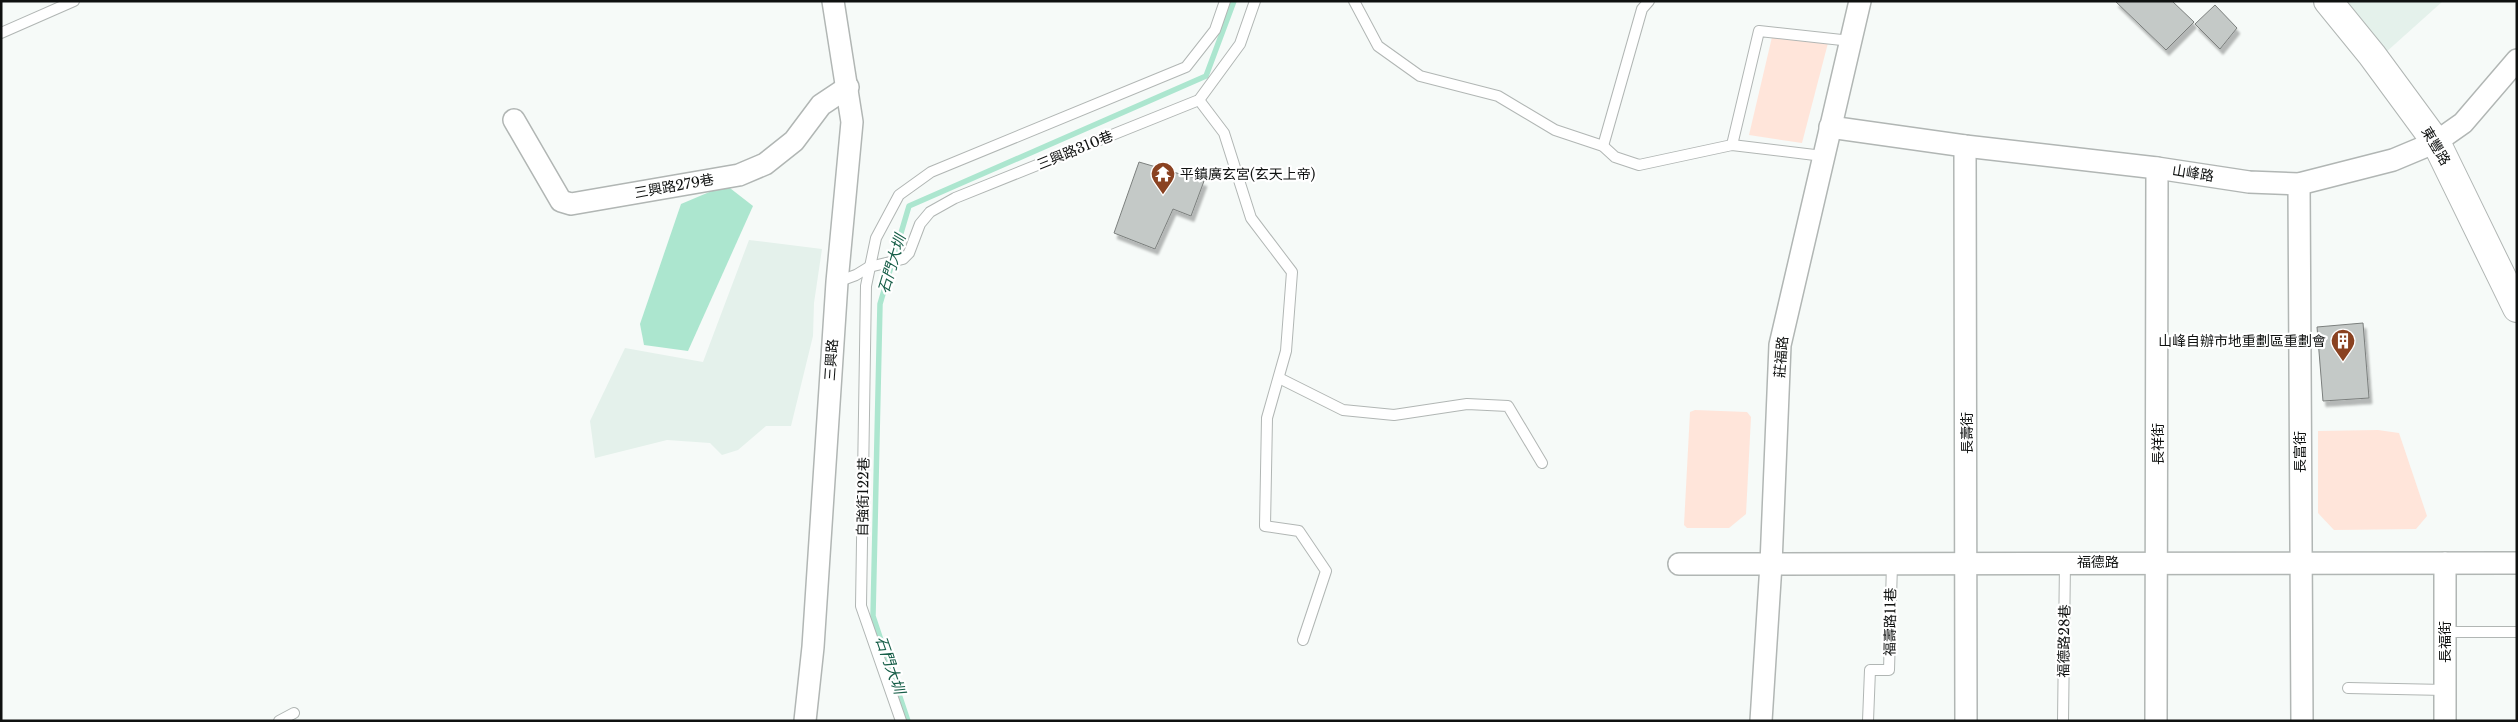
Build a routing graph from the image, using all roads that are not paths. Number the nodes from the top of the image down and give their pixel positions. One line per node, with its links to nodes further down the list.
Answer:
1 (74, 1): 9 (lane)
2 (833, 1): 12 (street, 三興路)
3 (1225, 1): 23 (lane)
4 (1255, 1): 13 (lane)
5 (1354, 1): 18 (lane)
6 (1649, 1): 18 (lane)
7 (1860, 1): 10 (street, 莊福路)
8 (2328, 1): 16 (street, 東豐路)
9 (1, 33)
10 (1851, 41): 15 (street, 莊福路); 17 (lane)
11 (2517, 60): 16 (street, 山峰路)
12 (848, 87): 14 (street, 三興路279巷); 24 (street, 三興路)
13 (1199, 100): 23 (lane, 三興路310巷); 26 (lane)
14 (514, 120)
15 (1830, 127): 19 (street, 山峰路); 20 (street, 莊福路)
16 (2436, 142): 22 (street, 山峰路); 25 (street, 東豐路)
17 (1732, 145): 18 (lane); 20 (lane)
18 (1604, 146)
19 (1965, 146): 21 (street, 山峰路); 31 (street, 長壽街)
20 (1823, 156): 35 (street, 莊福路)
21 (2157, 168): 22 (street, 山峰路); 29 (street, 長祥街)
22 (2299, 184): 30 (street, 長富街)
23 (871, 267): 24 (lane, 三興路310巷); 45 (lane, 自強街122巷)
24 (837, 282): 44 (street, 三興路)
25 (2517, 308)
26 (1279, 378): 27 (lane); 39 (lane)
27 (1542, 463)
28 (2065, 562): 29 (street, 福德路); 31 (street, 福德路); 49 (lane, 福德路28巷)
29 (2158, 562): 30 (street, 福德路); 50 (street, 長祥街)
30 (2301, 562): 32 (street, 福德路); 51 (street, 長富街)
31 (1968, 563): 36 (street, 福德路); 48 (street, 長壽街)
32 (2445, 563): 33 (street, 福德路); 37 (street, 長福街)
33 (2517, 563)
34 (1679, 564): 35 (street, 福德路)
35 (1771, 564): 36 (street, 福德路); 46 (street, 莊福路)
36 (1892, 564): 47 (lane, 福壽路11巷)
37 (2446, 632): 38 (lane); 41 (street, 長福街)
38 (2517, 632)
39 (1303, 640)
40 (2348, 688): 41 (lane)
41 (2445, 690): 52 (street, 長福街)
42 (294, 713): 43 (lane)
43 (279, 721)
44 (805, 721)
45 (901, 721)
46 (1761, 721)
47 (1868, 721)
48 (1966, 721)
49 (2063, 721)
50 (2156, 721)
51 (2302, 721)
52 (2445, 721)

